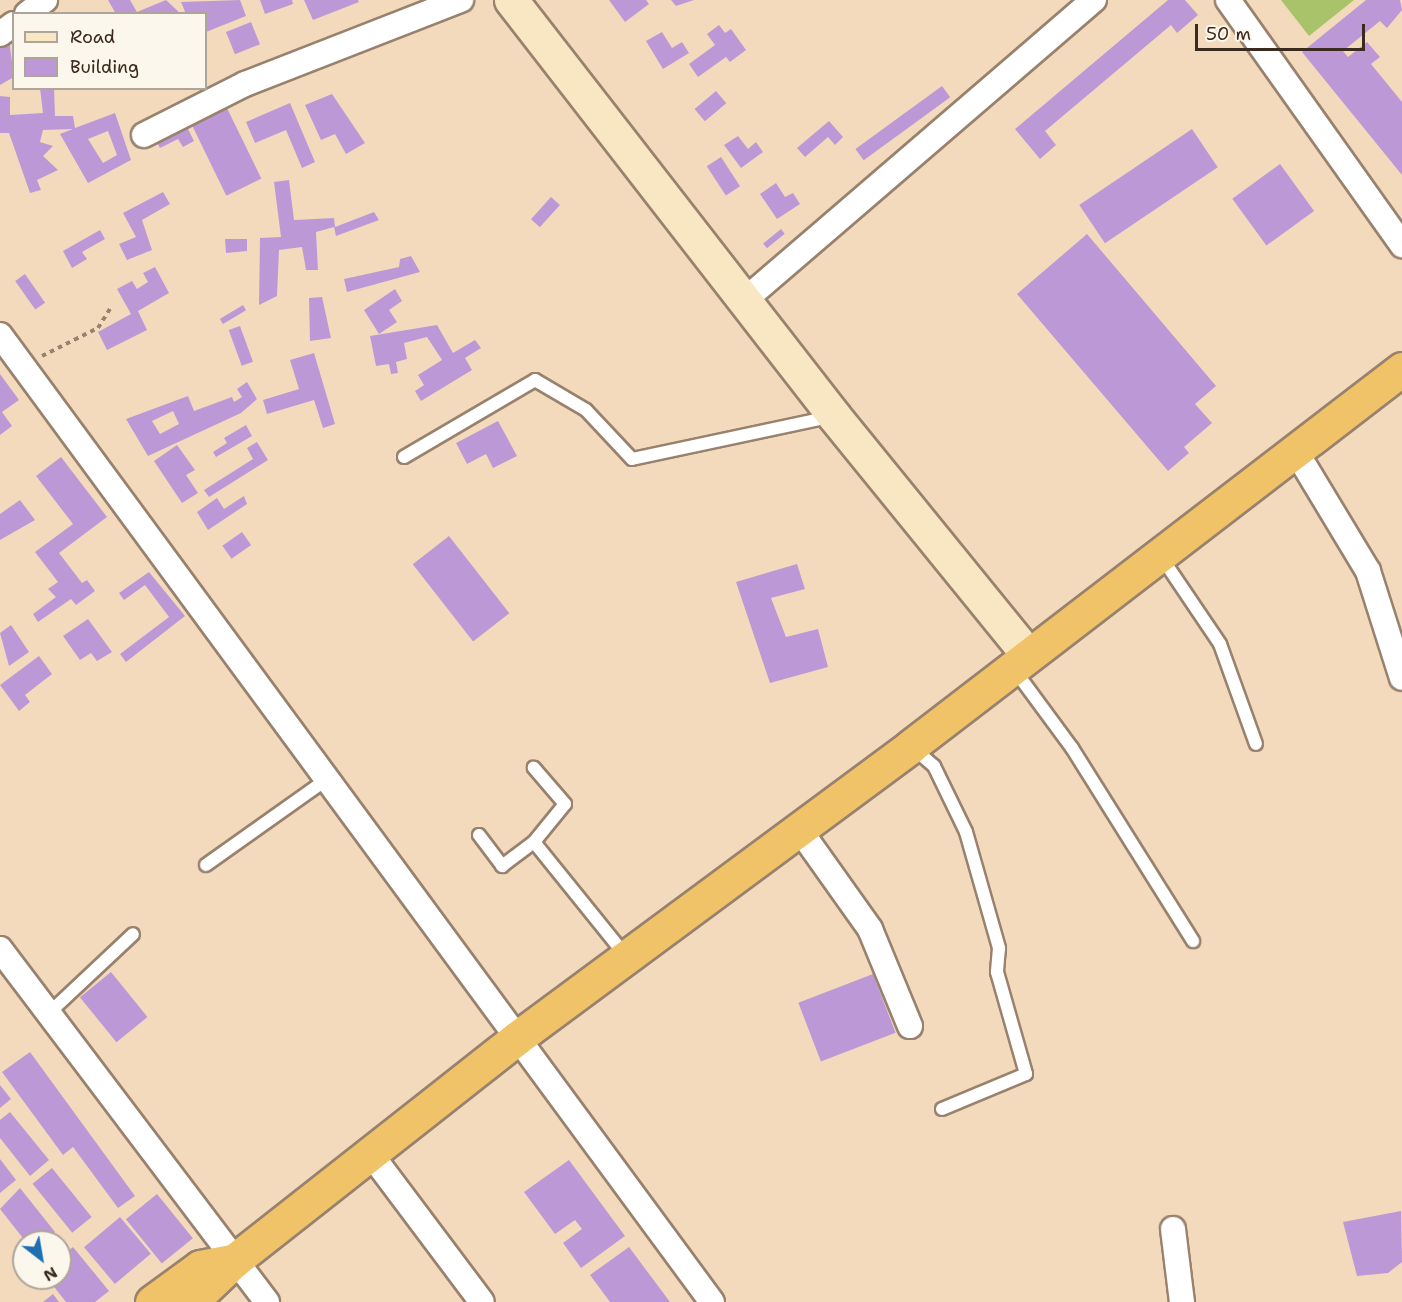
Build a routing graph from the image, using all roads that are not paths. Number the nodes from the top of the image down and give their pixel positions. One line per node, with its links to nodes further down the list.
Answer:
1 (45, 0): 6 (street)
2 (461, 0): 7 (street)
3 (511, 0): 9 (street)
4 (1094, 0): 9 (street)
5 (1228, 0): 8 (street)
6 (30, 12)
7 (144, 135)
8 (1402, 245)
9 (746, 299): 12 (street)
10 (0, 335): 21 (street)
11 (1402, 369): 13 (highway)
12 (834, 416): 14 (lane); 16 (street)
13 (1295, 450): 15 (highway); 17 (street)
14 (404, 457)
15 (1159, 554): 16 (highway); 18 (lane)
16 (1020, 661): 19 (highway); 27 (lane)
17 (1402, 678)
18 (1256, 744)
19 (911, 746): 22 (highway); 33 (lane)
20 (534, 768): 24 (lane)
21 (327, 779): 25 (lane); 32 (street)
22 (799, 829): 29 (highway); 31 (street)
23 (479, 835): 24 (lane)
24 (534, 842): 29 (lane)
25 (206, 865)
26 (134, 934): 30 (lane)
27 (1193, 941)
28 (0, 949): 30 (street)
29 (626, 957): 32 (highway)
30 (48, 1013): 36 (street)
31 (910, 1026)
32 (518, 1038): 34 (highway); 41 (street)
33 (942, 1109)
34 (370, 1153): 36 (highway); 40 (street)
35 (1173, 1229): 42 (street)
36 (235, 1260): 37 (highway); 38 (highway); 39 (street)
37 (152, 1302)
38 (191, 1302)
39 (267, 1302)
40 (482, 1302)
41 (712, 1302)
42 (1182, 1302)

